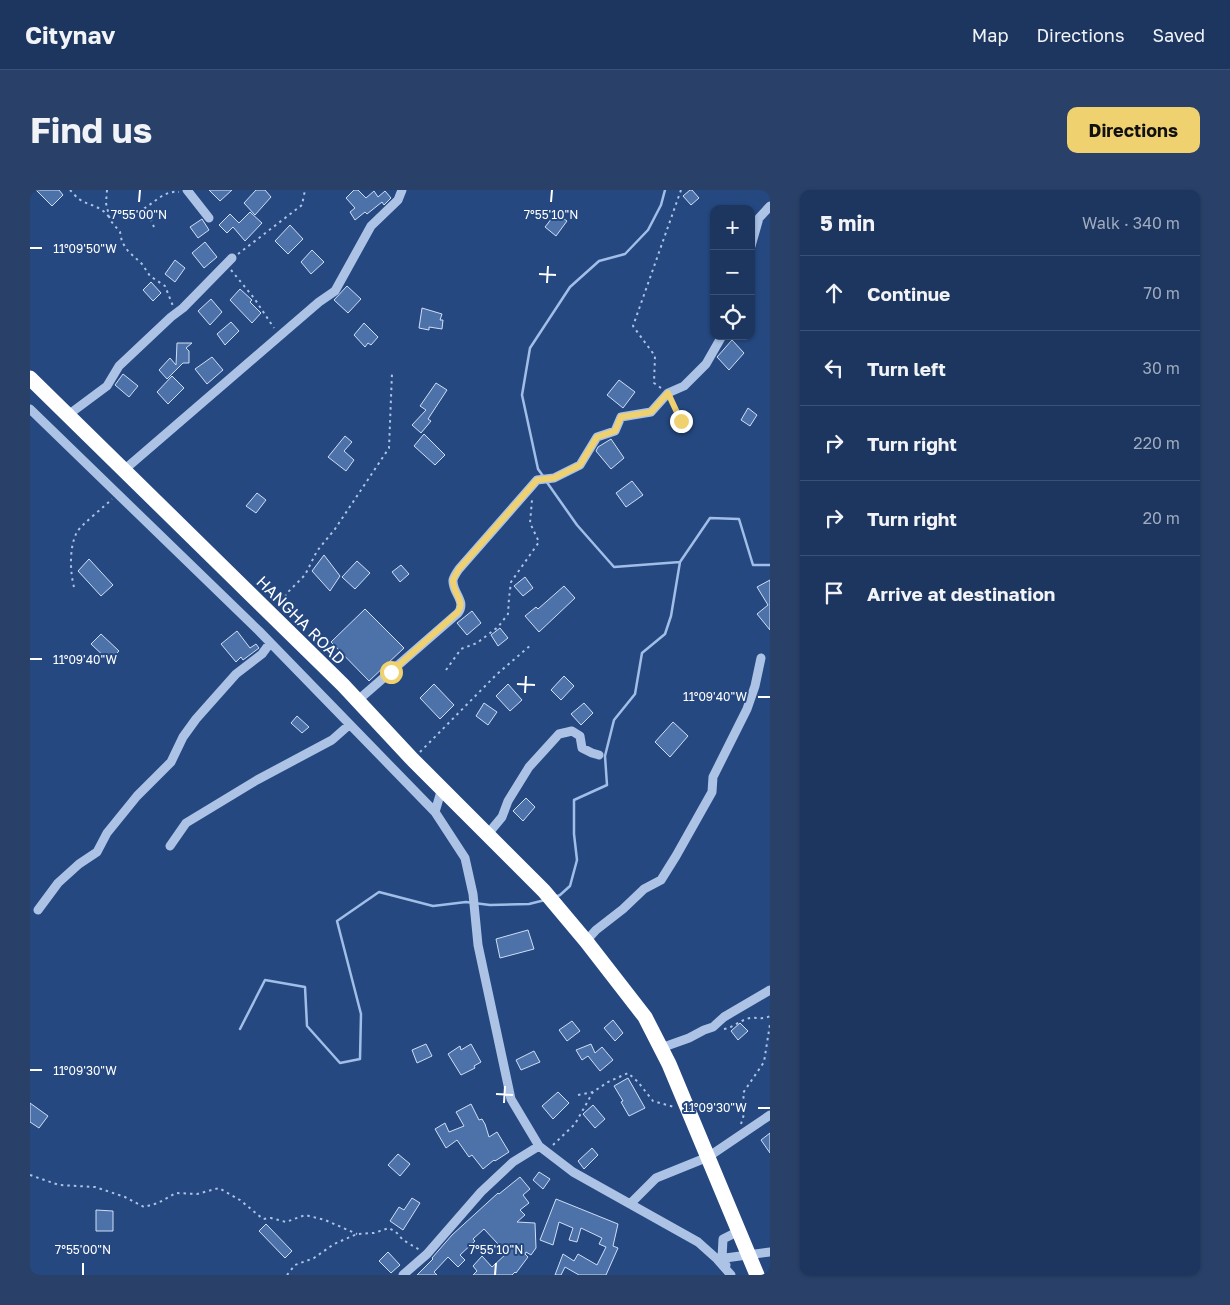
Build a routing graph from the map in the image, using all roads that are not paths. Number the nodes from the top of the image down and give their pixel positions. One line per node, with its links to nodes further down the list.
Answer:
1 (402, 190): 11 (street)
2 (189, 193): 4 (street)
3 (770, 206): 5 (street)
4 (209, 218)
5 (755, 232)
6 (229, 262): 10 (street)
7 (720, 340): 14 (street)
8 (30, 378): 10 (highway, HANGHA ROAD)
9 (30, 408): 12 (street)
10 (68, 415): 11 (highway, HANGHA ROAD)
11 (124, 470): 14 (highway, HANGHA ROAD)
12 (270, 643): 15 (street); 21 (street)
13 (761, 658): 22 (street)
14 (357, 701): 17 (highway, HANGHA ROAD)
15 (349, 725): 18 (street); 20 (street)
16 (600, 755): 19 (street)
17 (442, 788): 18 (street); 19 (highway, HANGHA ROAD)
18 (434, 812): 26 (street)
19 (487, 835): 22 (highway, HANGHA ROAD)
20 (170, 846)
21 (38, 910)
22 (586, 941): 24 (highway, HANGHA ROAD)
23 (770, 990): 24 (street)
24 (661, 1048): 27 (highway, HANGHA ROAD)
25 (770, 1115): 27 (street)
26 (543, 1149): 28 (street); 33 (street)
27 (708, 1157): 28 (street); 29 (highway, HANGHA ROAD)
28 (630, 1204): 32 (street)
29 (739, 1231): 31 (highway, HANGHA ROAD); 32 (street)
30 (770, 1252): 31 (street)
31 (749, 1255): 32 (street); 35 (highway, HANGHA ROAD)
32 (720, 1258): 34 (street)
33 (403, 1275)
34 (731, 1275)
35 (757, 1275)

